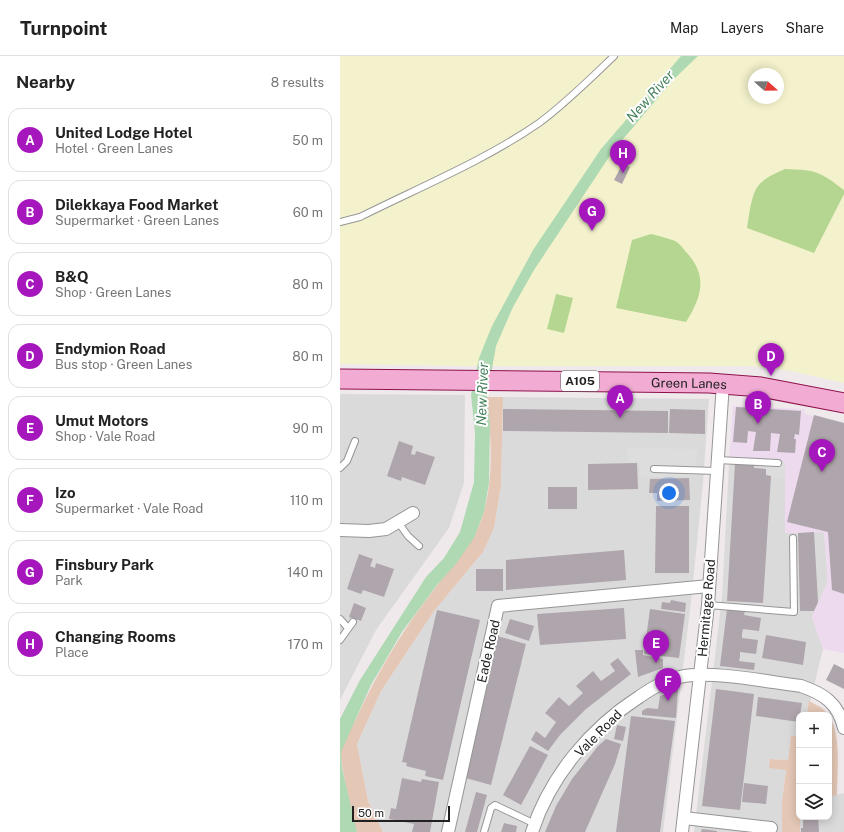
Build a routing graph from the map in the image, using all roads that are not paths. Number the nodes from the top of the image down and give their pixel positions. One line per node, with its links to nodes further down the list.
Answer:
1 (614, 56): 2 (lane)
2 (340, 222)
3 (340, 379): 4 (main road, Green Lanes / A105)
4 (723, 383): 5 (main road, Green Lanes / A105); 8 (street, Hermitage Road)
5 (844, 403)
6 (355, 441): 9 (lane)
7 (778, 463): 8 (lane)
8 (717, 465): 10 (lane); 16 (street, Hermitage Road)
9 (340, 468)
10 (654, 469)
11 (413, 513): 12 (street)
12 (398, 522): 13 (street); 15 (lane)
13 (340, 530)
14 (793, 538): 17 (lane)
15 (420, 546)
16 (709, 586): 17 (street, Hermitage Road); 27 (street, Eade Road)
17 (708, 605): 22 (street, Hermitage Road)
18 (340, 619): 20 (lane)
19 (353, 622): 20 (lane)
20 (348, 628): 21 (lane)
21 (340, 640)
22 (699, 674): 23 (street, Vale Road); 24 (street, Hermitage Road); 25 (street, Vale Road)
23 (844, 728)
24 (684, 818): 26 (street); 29 (street, Hermitage Road)
25 (533, 828): 28 (lane)
26 (771, 830)
27 (448, 832)
28 (484, 832)
29 (682, 832)

